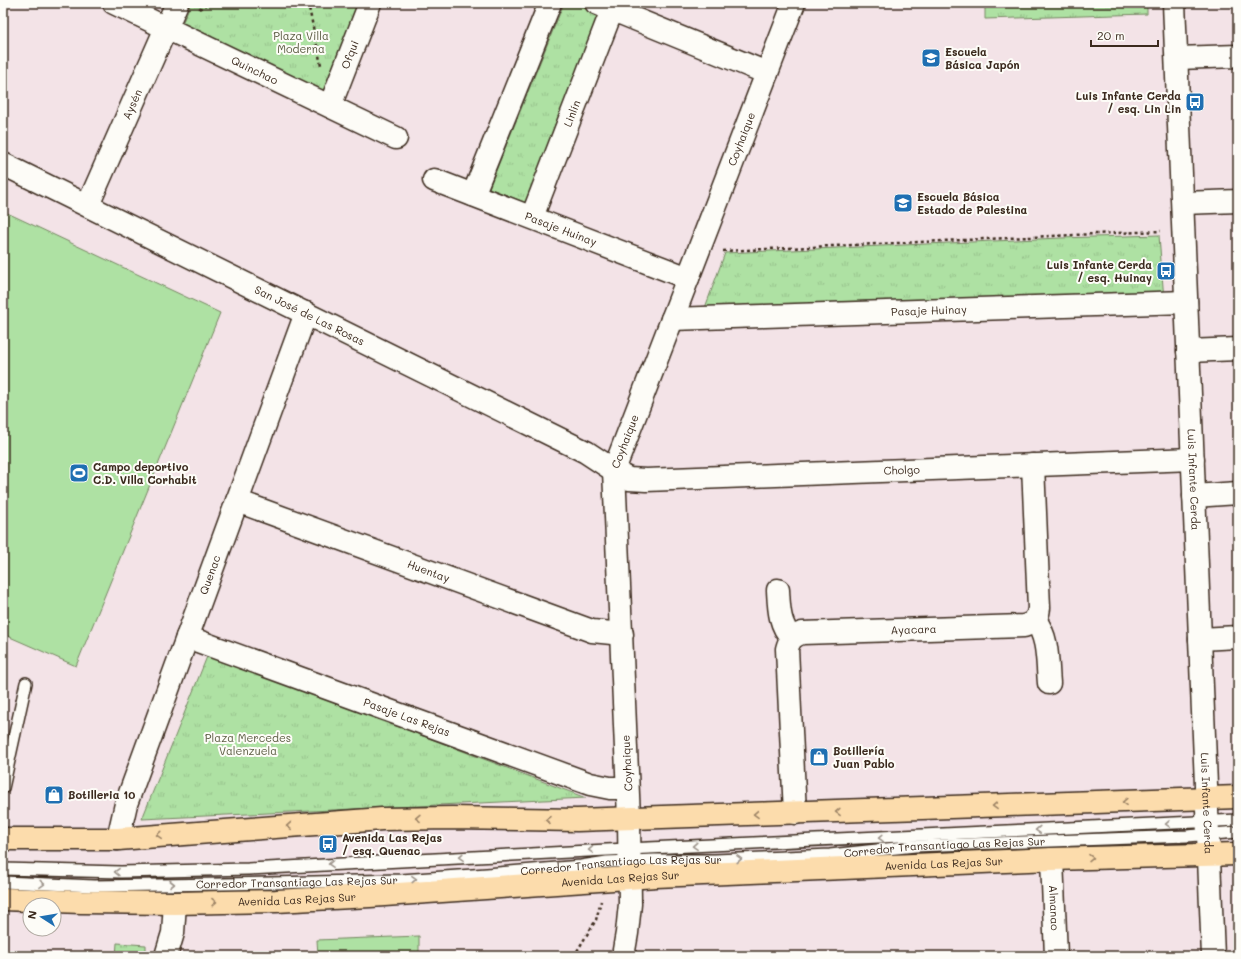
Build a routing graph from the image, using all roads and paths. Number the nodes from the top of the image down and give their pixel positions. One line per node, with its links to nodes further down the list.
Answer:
1 (114, 3): 9 (street, Quinchao)
2 (177, 3): 9 (street, Aysén)
3 (308, 3): 12 (path)
4 (370, 3): 14 (street, Ofqui)
5 (550, 3): 18 (street)
6 (794, 3): 13 (street, Coyhaique)
7 (1174, 3): 11 (street, Luis Infante Cerda)
8 (604, 6): 13 (street, Linlín); 22 (street, Linlín)
9 (166, 28): 14 (street, Quinchao); 21 (street, Aysén)
10 (1238, 56): 11 (street)
11 (1177, 58): 20 (street, Luis Infante Cerda)
12 (322, 69)
13 (767, 73): 24 (street, Coyhaique)
14 (330, 106): 15 (street, Quinchao)
15 (396, 138)
16 (3, 164): 21 (street, San José de Las Rosas)
17 (434, 180): 18 (street, Pasaje Huinay)
18 (474, 195): 22 (street, Pasaje Huinay)
19 (1238, 201): 20 (street)
20 (1183, 203): 23 (street, Luis Infante Cerda)
21 (88, 205): 27 (street, San José de Las Rosas)
22 (532, 218): 25 (street, Pasaje Huinay)
23 (1184, 230): 24 (path); 26 (street, Luis Infante Cerda)
24 (698, 252): 25 (street, Coyhaique)
25 (688, 278): 28 (street, Coyhaique)
26 (1186, 302): 28 (street, Pasaje Huinay); 30 (street, Luis Infante Cerda)
27 (306, 313): 33 (street, San José de Las Rosas); 36 (street, Quenac)
28 (672, 319): 33 (street, Coyhaique)
29 (1238, 349): 30 (street)
30 (1188, 351): 31 (street, Luis Infante Cerda)
31 (1193, 459): 32 (street, Cholgo); 35 (street, Luis Infante Cerda)
32 (1033, 465): 33 (street, Cholgo); 38 (street)
33 (614, 470): 39 (street, Coyhaique)
34 (1238, 493): 35 (street)
35 (1194, 496): 43 (street, Luis Infante Cerda)
36 (237, 501): 39 (street, Huentay); 40 (street, Quenac)
37 (778, 590): 41 (street)
38 (1035, 620): 41 (street, Ayacara); 45 (street)
39 (622, 634): 47 (street, Coyhaique)
40 (187, 637): 47 (street, Pasaje Las Rejas); 55 (street, Quenac)
41 (792, 638): 50 (street)
42 (1238, 638): 43 (street)
43 (1200, 639): 49 (street, Luis Infante Cerda)
44 (26, 683): 46 (lane)
45 (1049, 683)
46 (3, 788)
47 (627, 788): 51 (street, Coyhaique)
48 (1238, 798): 49 (main road)
49 (1206, 799): 50 (main road, one-way to 50); 54 (street, Luis Infante Cerda)
50 (795, 813): 51 (main road, one-way to 51)
51 (629, 818): 55 (main road, one-way to 55); 59 (street, Coyhaique)
52 (1238, 820): 54 (lane, Corredor Transantiago Las Rejas Sur)
53 (1238, 832): 54 (lane, Corredor Transantiago Las Rejas Sur)
54 (1208, 837): 57 (main road, Avenida Las Rejas Sur); 58 (main road, Avenida Las Rejas Sur, one-way to 54); 59 (lane, Corredor Transantiago Las Rejas Sur); 69 (street, Luis Infante Cerda)
55 (118, 838): 56 (main road)
56 (3, 839)
57 (1238, 854)
58 (1052, 859): 59 (main road, Avenida Las Rejas Sur, one-way to 58); 68 (street, Almanao)
59 (630, 863): 60 (lane, Corredor Transantiago Las Rejas Sur, one-way to 60); 61 (main road, Avenida Las Rejas Sur); 62 (lane, Corredor Transantiago Las Rejas Sur, one-way to 59); 67 (street, Coyhaique)
60 (3, 869)
61 (607, 879): 64 (main road, Avenida Las Rejas Sur, one-way to 61); 66 (path)
62 (3, 882)
63 (3, 899): 64 (main road, Avenida Las Rejas Sur)
64 (175, 903): 65 (street)
65 (167, 956)
66 (574, 956)
67 (623, 956)
68 (1056, 956)
69 (1212, 956)

